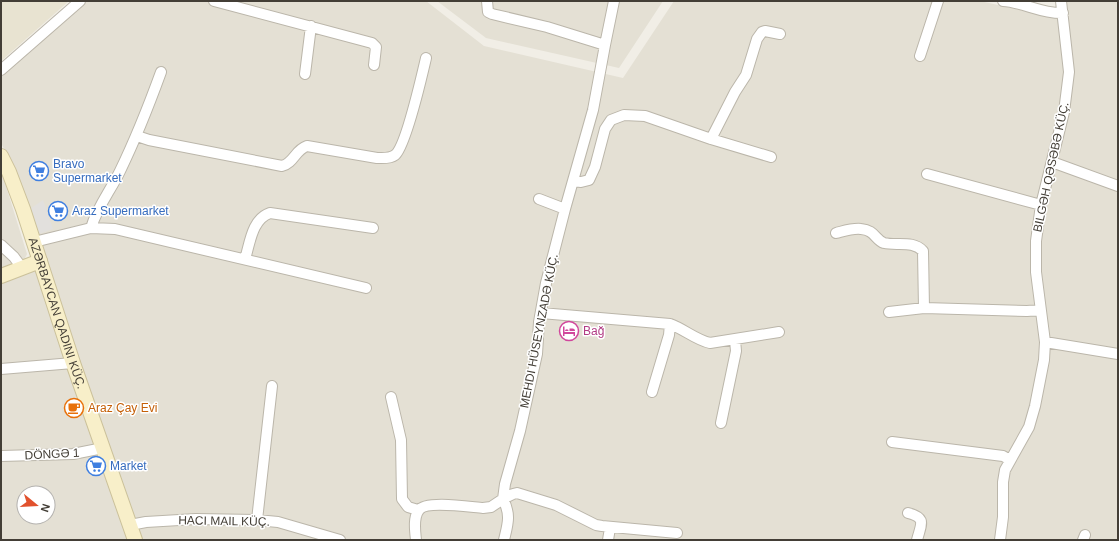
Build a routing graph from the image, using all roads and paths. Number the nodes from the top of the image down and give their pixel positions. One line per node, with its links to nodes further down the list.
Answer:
1 (80, 1): 15 (street)
2 (214, 1): 9 (street)
3 (487, 1): 11 (street)
4 (614, 1): 11 (street, MEHDI HÜSEYNZADƏ KÜÇ.)
5 (938, 1): 12 (street)
6 (1003, 1): 8 (street)
7 (1061, 1): 8 (street, BILGƏH QƏSƏBƏ KÜÇ.)
8 (1063, 13): 22 (street, BILGƏH QƏSƏBƏ KÜÇ.)
9 (311, 26): 14 (street); 17 (street)
10 (780, 34): 19 (street)
11 (605, 45): 24 (street, MEHDI HÜSEYNZADƏ KÜÇ.)
12 (920, 56)
13 (426, 58): 18 (street)
14 (374, 65)
15 (1, 70)
16 (161, 72): 18 (street)
17 (305, 74)
18 (137, 136): 29 (street)
19 (711, 139): 21 (street); 24 (street)
20 (1, 156): 32 (main road)
21 (771, 157)
22 (1052, 162): 25 (street); 27 (street, BILGƏH QƏSƏBƏ KÜÇ.)
23 (927, 174): 27 (street)
24 (573, 181): 28 (street, MEHDI HÜSEYNZADƏ KÜÇ.)
25 (1118, 186)
26 (539, 199): 28 (street)
27 (1041, 205): 40 (street, BILGƏH QƏSƏBƏ KÜÇ.)
28 (565, 209): 42 (street, MEHDI HÜSEYNZADƏ KÜÇ.)
29 (91, 228): 32 (street); 34 (street)
30 (373, 228): 34 (street)
31 (836, 233): 39 (street)
32 (34, 242): 35 (main road)
33 (1, 245): 36 (street)
34 (245, 259): 38 (street)
35 (40, 261): 36 (main road); 48 (main road)
36 (22, 268): 37 (main road)
37 (1, 276)
38 (366, 288)
39 (924, 308): 40 (street); 41 (street)
40 (1040, 310): 46 (street, BILGƏH QƏSƏBƏ KÜÇ.)
41 (888, 312)
42 (540, 313): 43 (street); 58 (street, MEHDI HÜSEYNZADƏ KÜÇ.)
43 (670, 324): 45 (street); 51 (street)
44 (779, 332): 45 (street)
45 (736, 340): 53 (street)
46 (1045, 342): 47 (street); 57 (street, BILGƏH QƏSƏBƏ KÜÇ.)
47 (1118, 354)
48 (73, 363): 49 (street); 55 (main road)
49 (1, 369)
50 (272, 386): 61 (street)
51 (652, 392)
52 (391, 397): 59 (street)
53 (721, 423)
54 (892, 442): 57 (street)
55 (103, 448): 56 (street, DÖNGƏ 1); 62 (main road)
56 (1, 456)
57 (1010, 460): 71 (street, BILGƏH QƏSƏBƏ KÜÇ.)
58 (503, 499): 59 (street); 63 (street); 68 (street)
59 (418, 510): 67 (street)
60 (908, 513): 70 (street)
61 (257, 520): 62 (street); 66 (street)
62 (130, 525): 65 (main road)
63 (610, 528): 64 (street); 69 (street)
64 (677, 533)
65 (133, 540)
66 (340, 540)
67 (416, 540)
68 (504, 540)
69 (608, 540)
70 (917, 540)
71 (1000, 540)

